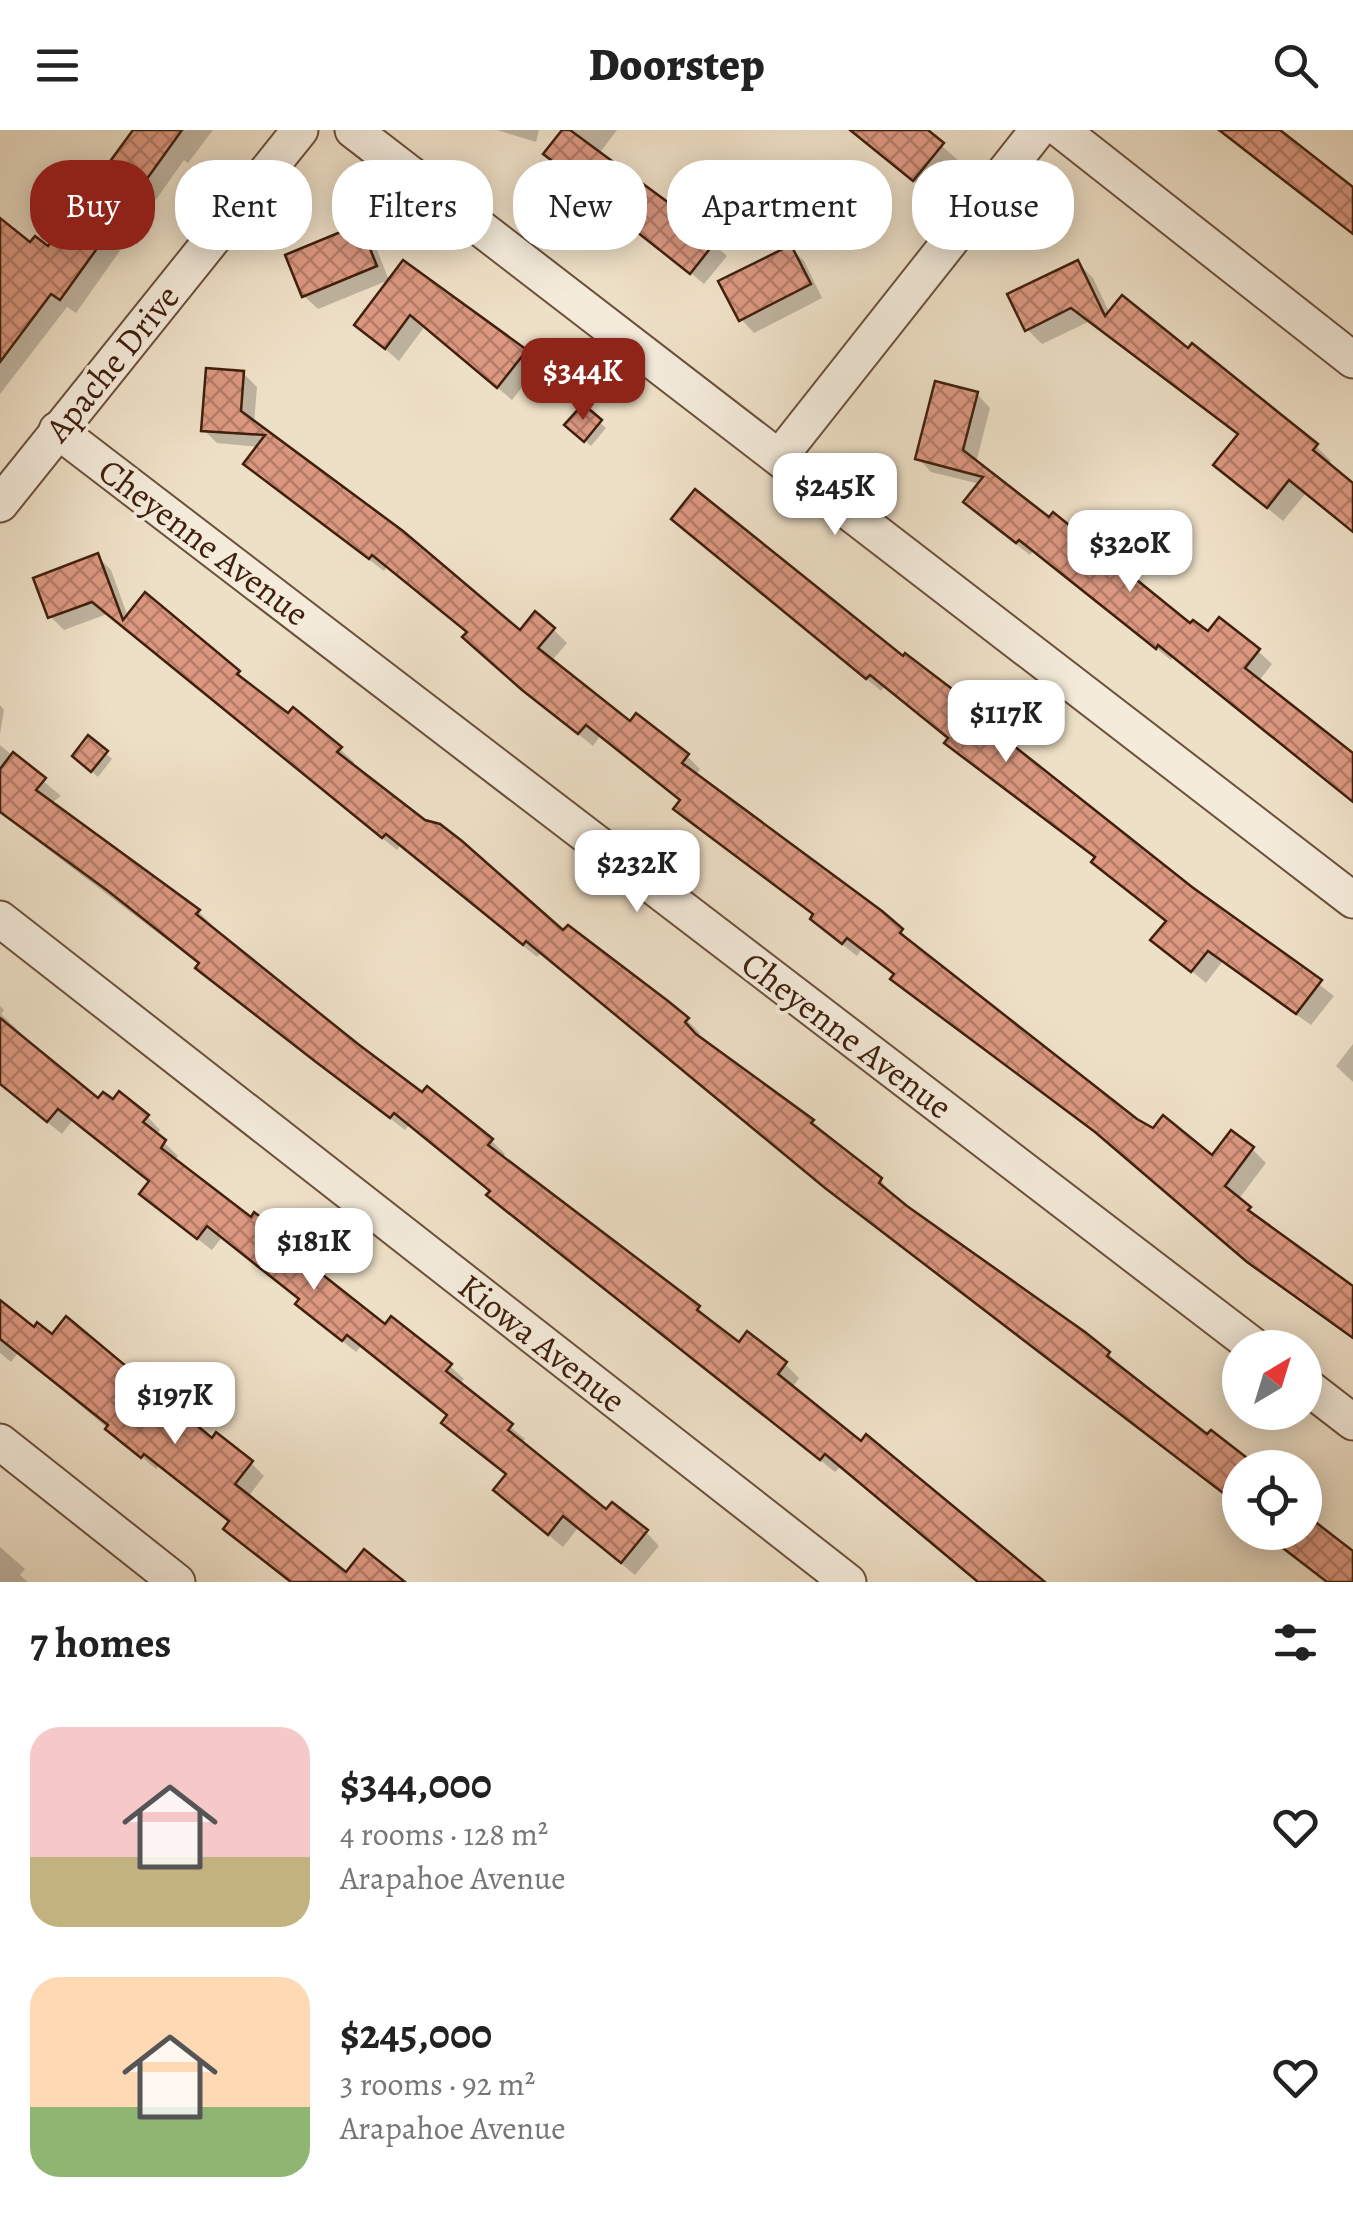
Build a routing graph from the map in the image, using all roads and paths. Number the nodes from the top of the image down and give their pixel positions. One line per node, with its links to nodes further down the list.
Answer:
1 (300, 130): 6 (street, Apache Drive)
2 (353, 130): 7 (street)
3 (1038, 130): 7 (street)
4 (1061, 130): 5 (street)
5 (1353, 360)
6 (58, 430): 8 (street, Apache Drive); 11 (street, Cheyenne Avenue)
7 (781, 455): 9 (street)
8 (0, 504)
9 (1353, 900)
10 (0, 919): 16 (street, Kiowa Avenue)
11 (1233, 1330)
12 (1322, 1398): 13 (street)
13 (1353, 1422)
14 (0, 1442): 15 (street)
15 (177, 1582)
16 (848, 1582)

